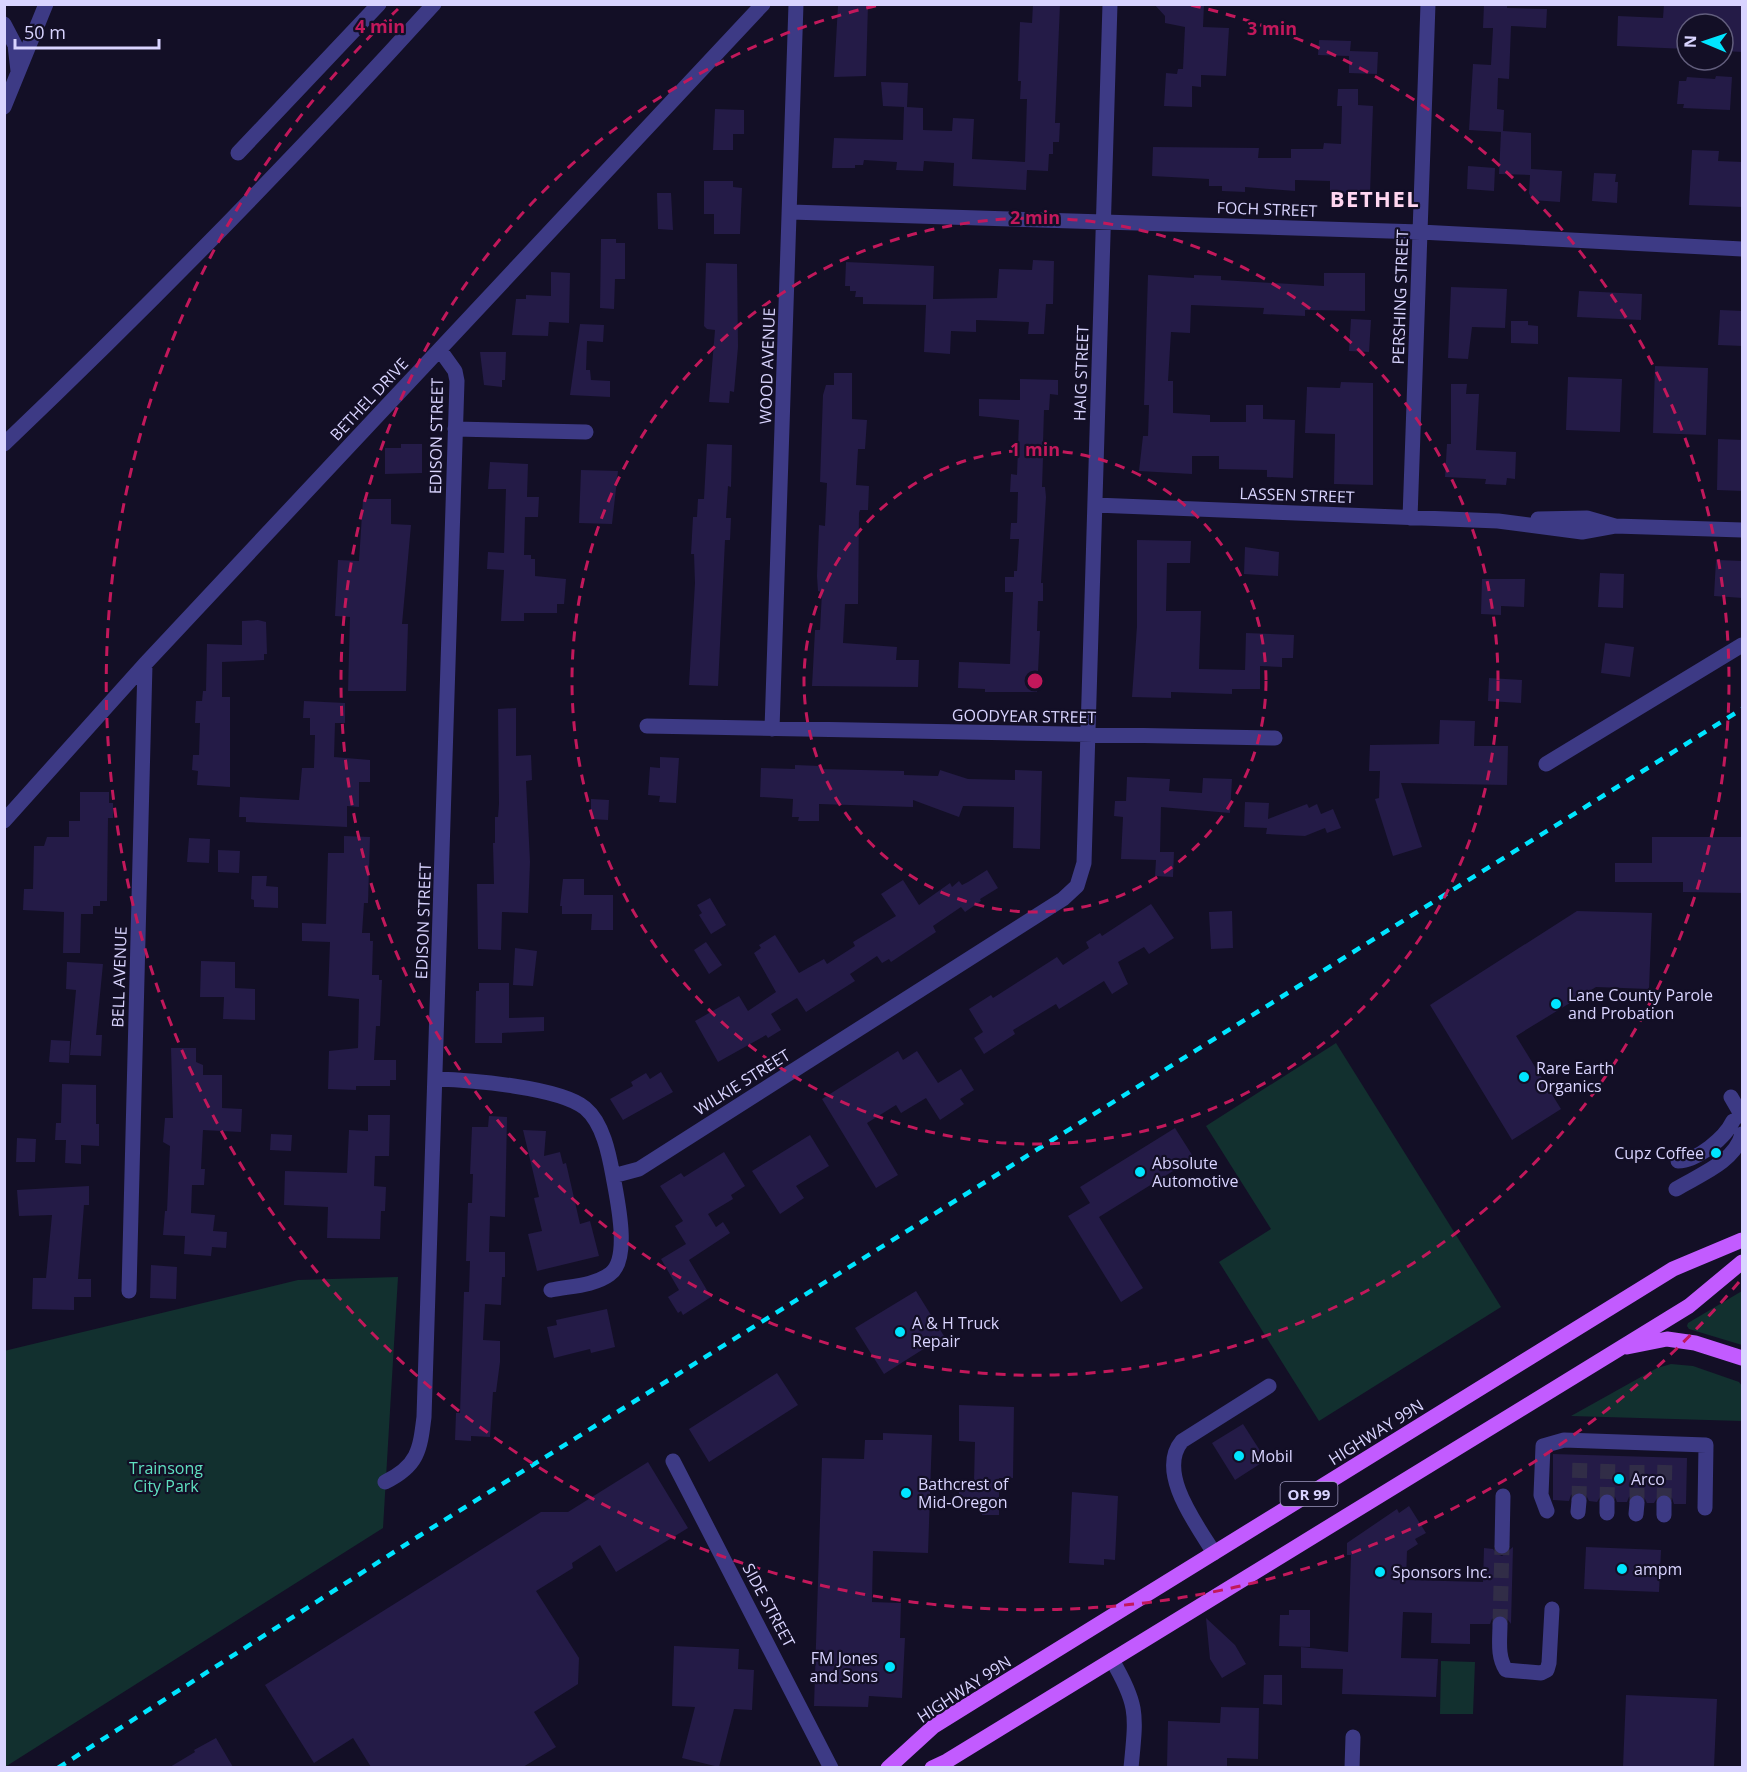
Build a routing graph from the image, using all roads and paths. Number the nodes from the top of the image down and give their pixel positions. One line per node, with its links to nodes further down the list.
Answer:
1 (46, 4): 9 (street)
2 (380, 4): 11 (street)
3 (434, 4): 19 (street)
4 (796, 4): 12 (street, WOOD AVENUE)
5 (1110, 4): 13 (street, HAIG STREET)
6 (1428, 4): 14 (street, PERSHING STREET)
7 (760, 5): 16 (street, BETHEL DRIVE)
8 (4, 24): 9 (street)
9 (18, 74): 10 (street)
10 (4, 107)
11 (238, 153)
12 (791, 212): 13 (street, FOCH STREET); 26 (street, WOOD AVENUE)
13 (1104, 222): 14 (street, FOCH STREET); 20 (street, HAIG STREET)
14 (1420, 232): 15 (street, FOCH STREET); 21 (street, PERSHING STREET)
15 (1743, 249)
16 (440, 351): 17 (street, EDISON STREET); 24 (street, BETHEL DRIVE)
17 (455, 429): 18 (street); 32 (street, EDISON STREET)
18 (586, 432)
19 (4, 444)
20 (1095, 505): 21 (street, LASSEN STREET); 27 (street, HAIG STREET)
21 (1410, 518): 22 (street, LASSEN STREET)
22 (1743, 530)
23 (1743, 645): 29 (street)
24 (146, 664): 30 (street, BETHEL DRIVE); 41 (street, BELL AVENUE)
25 (647, 726): 26 (street, GOODYEAR STREET)
26 (772, 729): 27 (street, GOODYEAR STREET)
27 (1086, 735): 28 (street, GOODYEAR STREET); 31 (street, HAIG STREET)
28 (1275, 738)
29 (1546, 764)
30 (4, 821)
31 (1077, 886): 36 (street, WILKIE STREET)
32 (436, 1079): 36 (street); 46 (street, EDISON STREET)
33 (1731, 1097): 34 (street)
34 (1740, 1124): 35 (street); 37 (street)
35 (1678, 1161)
36 (613, 1176): 40 (street)
37 (1676, 1190)
38 (1743, 1240): 51 (main road, HIGHWAY 99N / OR 99)
39 (1743, 1262): 42 (main road, OR 99)
40 (551, 1290)
41 (129, 1291)
42 (1615, 1349): 43 (main road); 54 (main road, OR 99)
43 (1743, 1358)
44 (1269, 1386): 51 (street)
45 (673, 1461): 56 (street, SIDE STREET)
46 (386, 1482)
47 (1503, 1496): 50 (street)
48 (1705, 1508): 49 (street)
49 (1547, 1511)
50 (1502, 1546)
51 (1214, 1553): 57 (main road, HIGHWAY 99N / OR 99)
52 (1552, 1609): 53 (street)
53 (1500, 1624)
54 (1112, 1660): 58 (main road, OR 99); 59 (street)
55 (1353, 1737): 60 (street)
56 (831, 1767)
57 (888, 1767)
58 (932, 1767)
59 (1131, 1767)
60 (1352, 1767)

